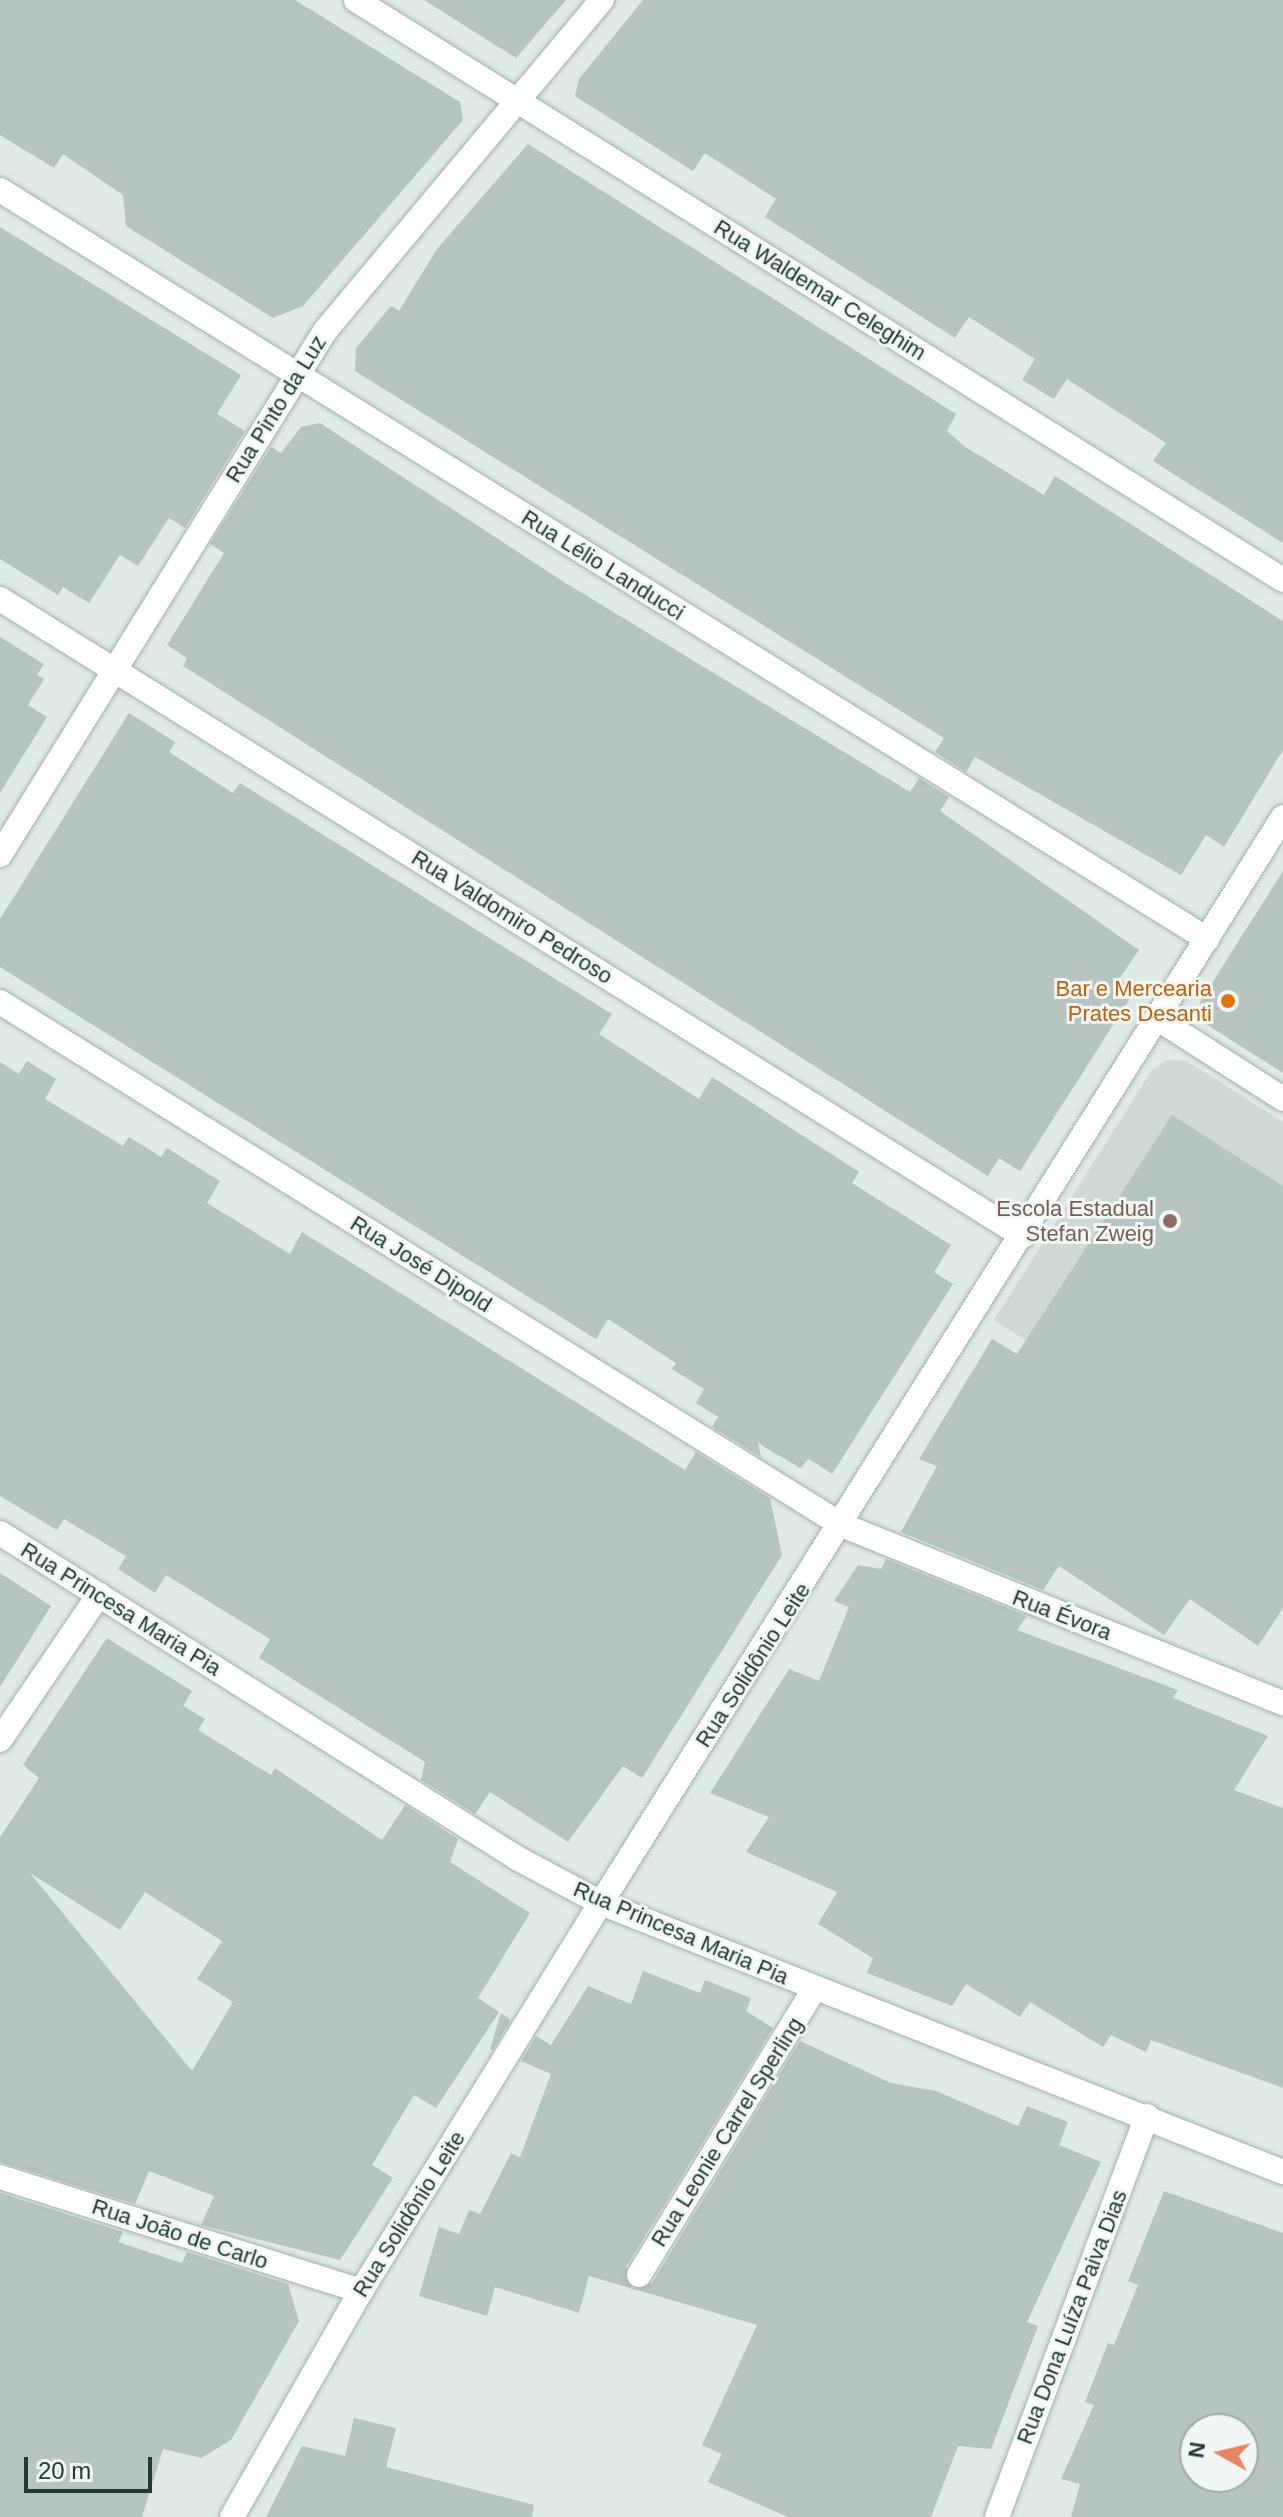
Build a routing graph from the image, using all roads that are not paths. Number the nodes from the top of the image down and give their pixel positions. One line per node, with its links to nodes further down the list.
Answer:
1 (356, 0): 3 (street, Rua Waldemar Celeghim)
2 (602, 0): 3 (street, Rua Pinto da Luz)
3 (515, 99): 5 (street, Rua Pinto da Luz); 6 (street, Rua Waldemar Celeghim)
4 (0, 190): 5 (street, Rua Lélio Landucci)
5 (296, 374): 8 (street, Rua Pinto da Luz); 11 (street, Rua Lélio Landucci)
6 (1283, 580)
7 (0, 599): 8 (street, Rua Valdomiro Pedroso)
8 (114, 669): 10 (street, Rua Pinto da Luz); 15 (street, Rua Valdomiro Pedroso)
9 (1283, 817): 11 (street, Rua Solidônio Leite)
10 (0, 855)
11 (1207, 939): 13 (street, Rua Solidônio Leite)
12 (0, 1002): 16 (street, Rua José Dipold)
13 (1158, 1019): 14 (street); 15 (street, Rua Solidônio Leite)
14 (1283, 1099)
15 (1023, 1236): 16 (street, Rua Solidônio Leite)
16 (842, 1525): 19 (street, Rua Évora); 21 (street, Rua Solidônio Leite)
17 (0, 1533): 18 (street, Rua Princesa Maria Pia)
18 (99, 1595): 20 (street); 21 (street, Rua Princesa Maria Pia)
19 (1283, 1703)
20 (0, 1740)
21 (601, 1903): 22 (street, Rua Princesa Maria Pia); 27 (street, Rua Solidônio Leite)
22 (815, 1988): 23 (street, Rua Princesa Maria Pia); 26 (street, Rua Leonie Carrel Sperling)
23 (1147, 2116): 24 (street, Rua Princesa Maria Pia); 29 (street, Rua Dona Luíza Paiva Dias)
24 (1283, 2172)
25 (0, 2177): 27 (street, Rua João de Carlo)
26 (639, 2275)
27 (361, 2291): 28 (street, Rua Solidônio Leite)
28 (232, 2517)
29 (997, 2517)

